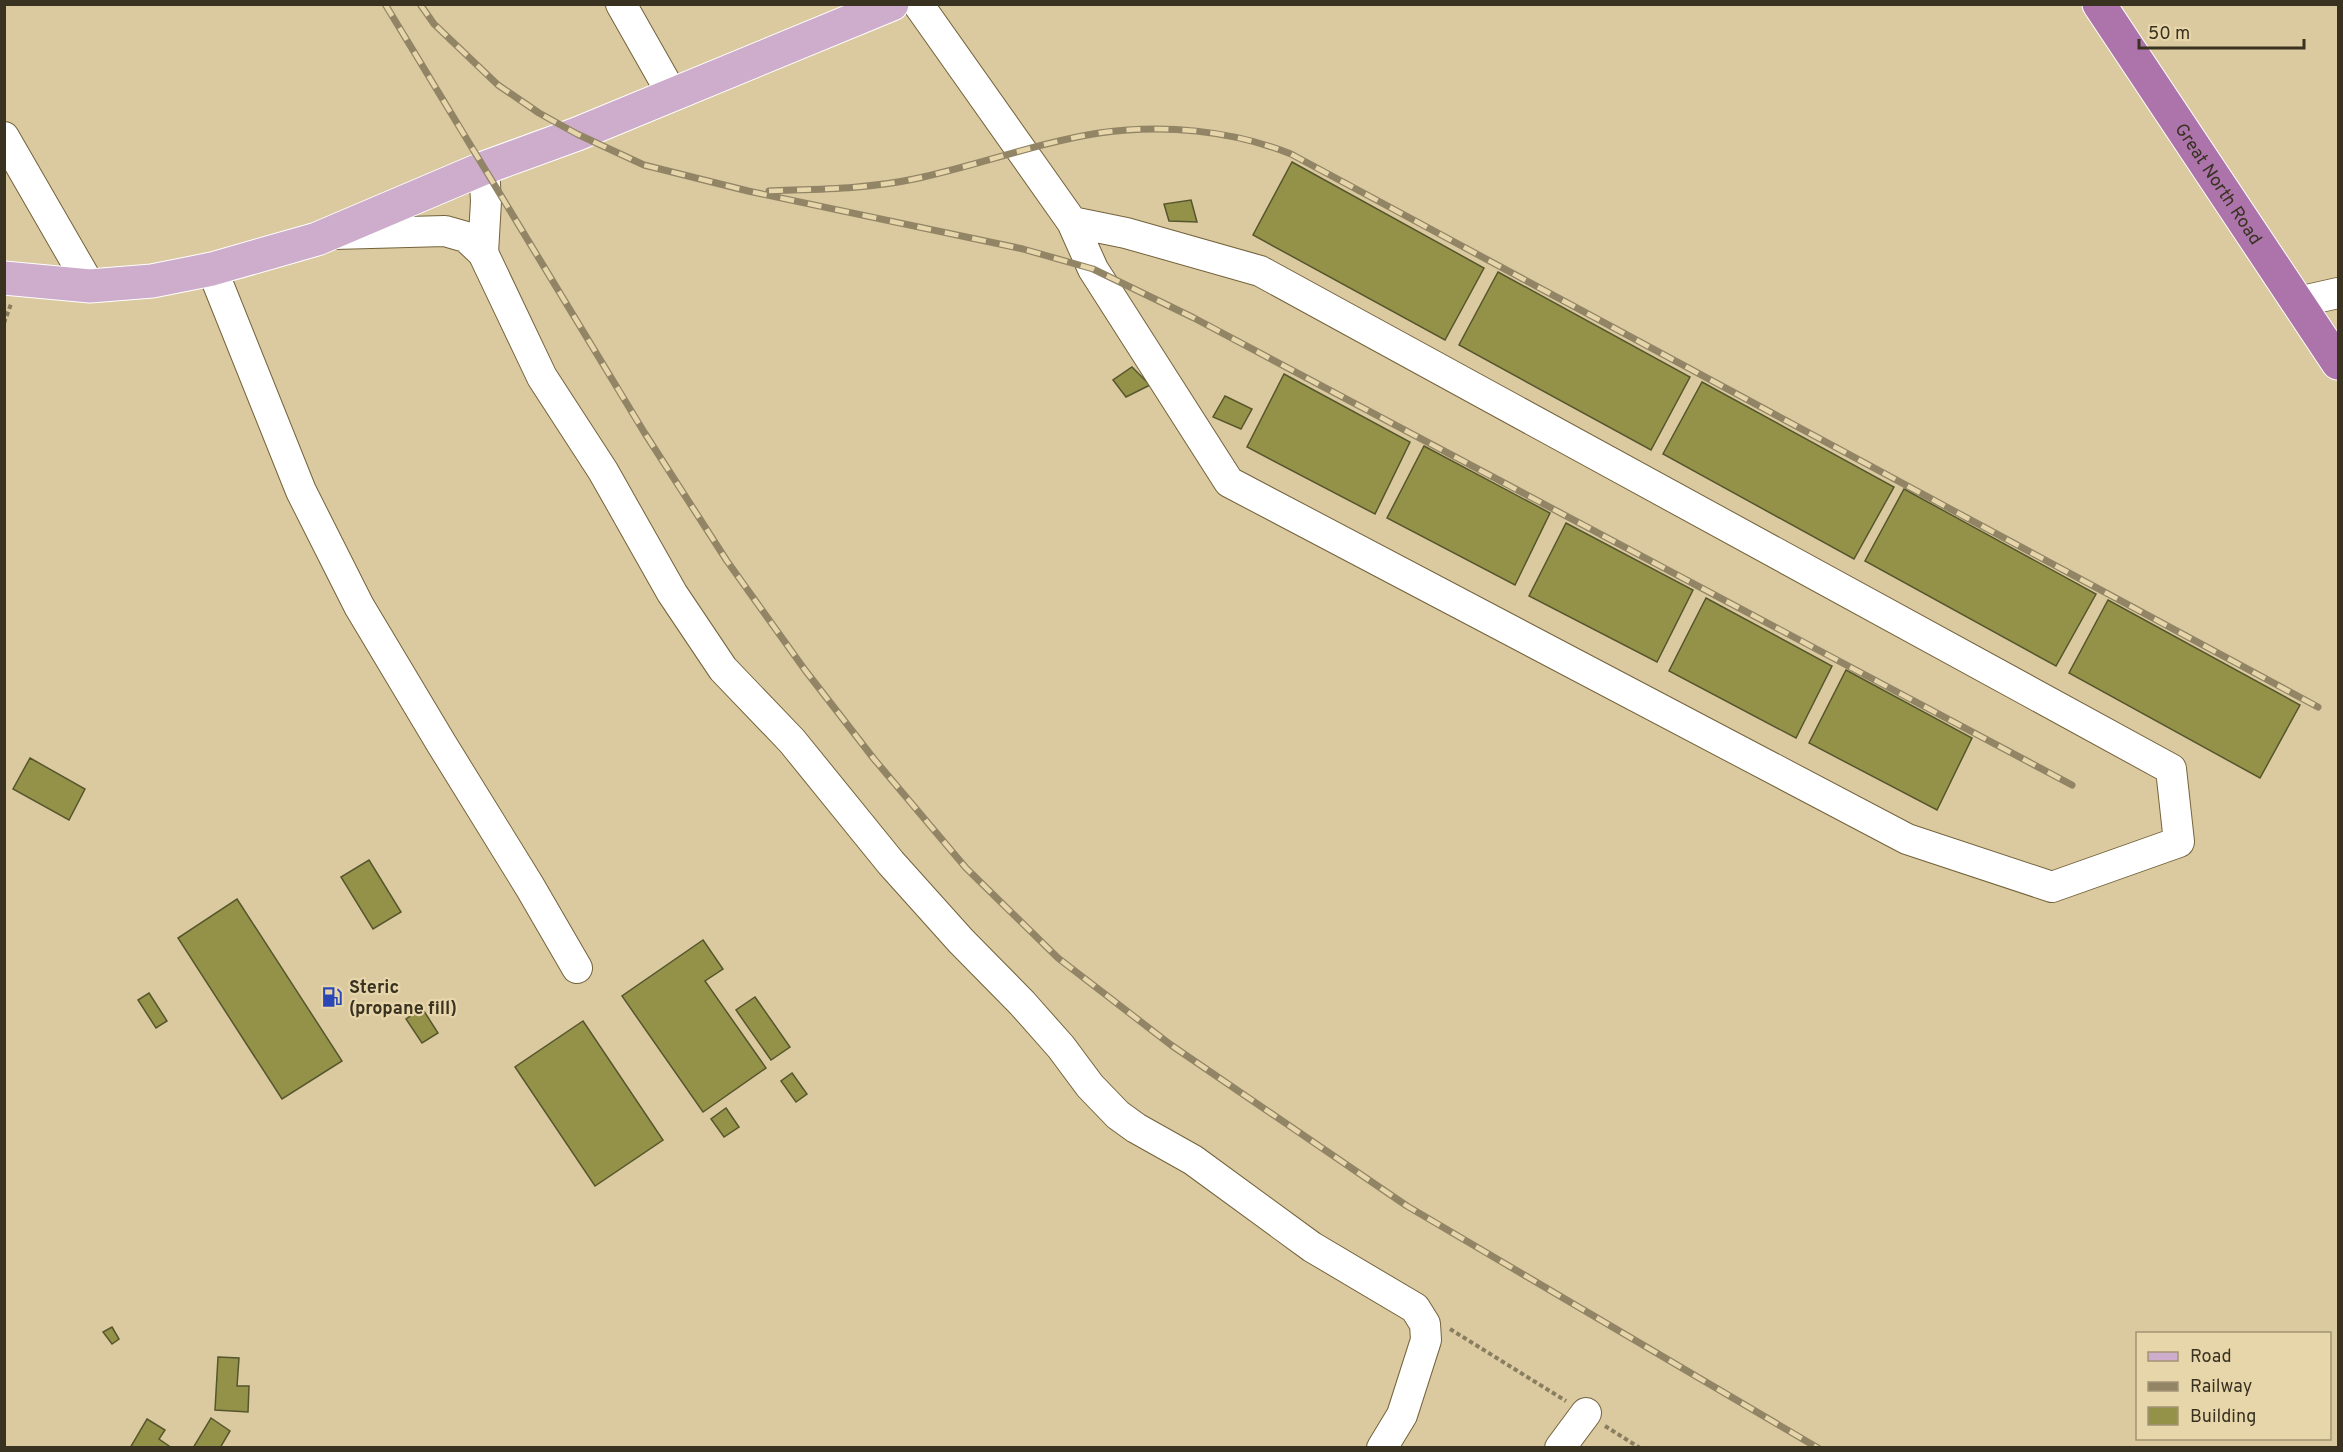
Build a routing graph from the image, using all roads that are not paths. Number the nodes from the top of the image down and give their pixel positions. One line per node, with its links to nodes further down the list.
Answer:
1 (621, 4): 5 (street)
2 (892, 4): 5 (main road)
3 (918, 4): 8 (street)
4 (2099, 4): 15 (highway, Great North Road)
5 (672, 94): 7 (main road)
6 (4, 137): 13 (street)
7 (484, 168): 9 (main road); 10 (street)
8 (1072, 222): 8 (street)
9 (334, 234): 10 (street); 11 (main road)
10 (483, 253): 19 (street)
11 (212, 269): 13 (main road); 17 (street)
12 (4, 278): 13 (main road)
13 (90, 286)
14 (2338, 293): 15 (street)
15 (2298, 302): 16 (highway, Great North Road)
16 (2338, 363)
17 (577, 968)
18 (1586, 1413): 20 (street)
19 (1382, 1448)
20 (1560, 1448)

